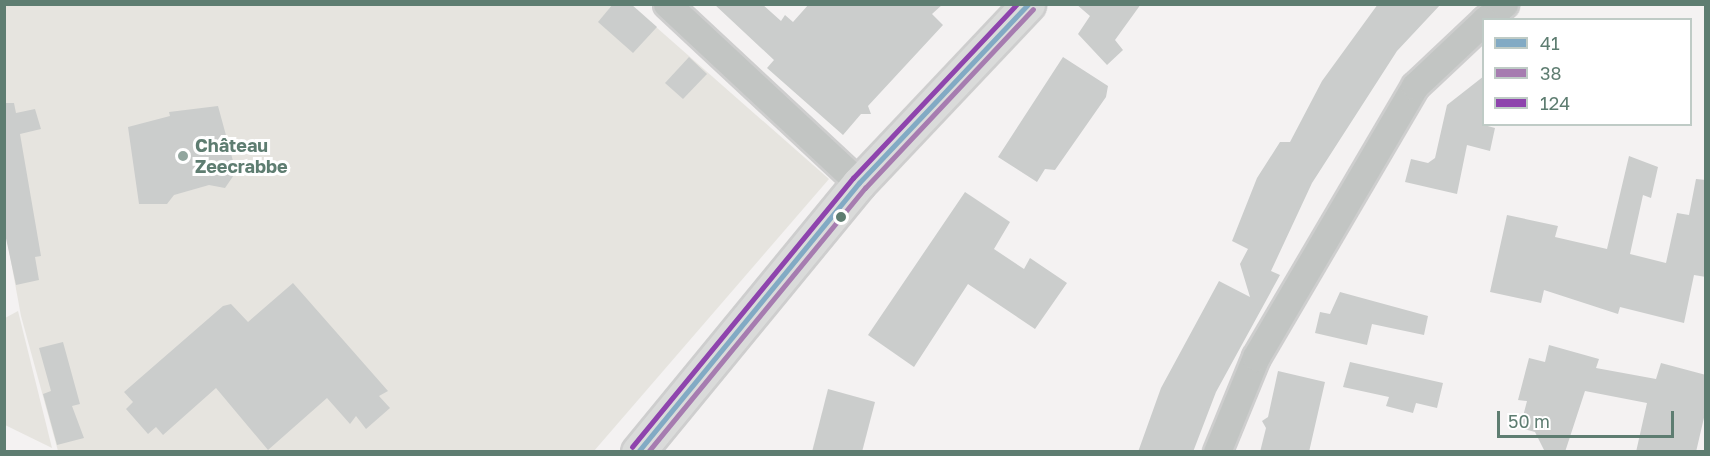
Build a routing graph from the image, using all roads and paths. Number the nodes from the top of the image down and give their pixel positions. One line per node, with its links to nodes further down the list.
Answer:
1 (667, 4): 6 (street)
2 (1028, 4): 6 (main road)
3 (1504, 4): 4 (street)
4 (1486, 18)
5 (1482, 22): 8 (street)
6 (859, 183): 7 (main road)
7 (638, 452)
8 (1217, 452)

